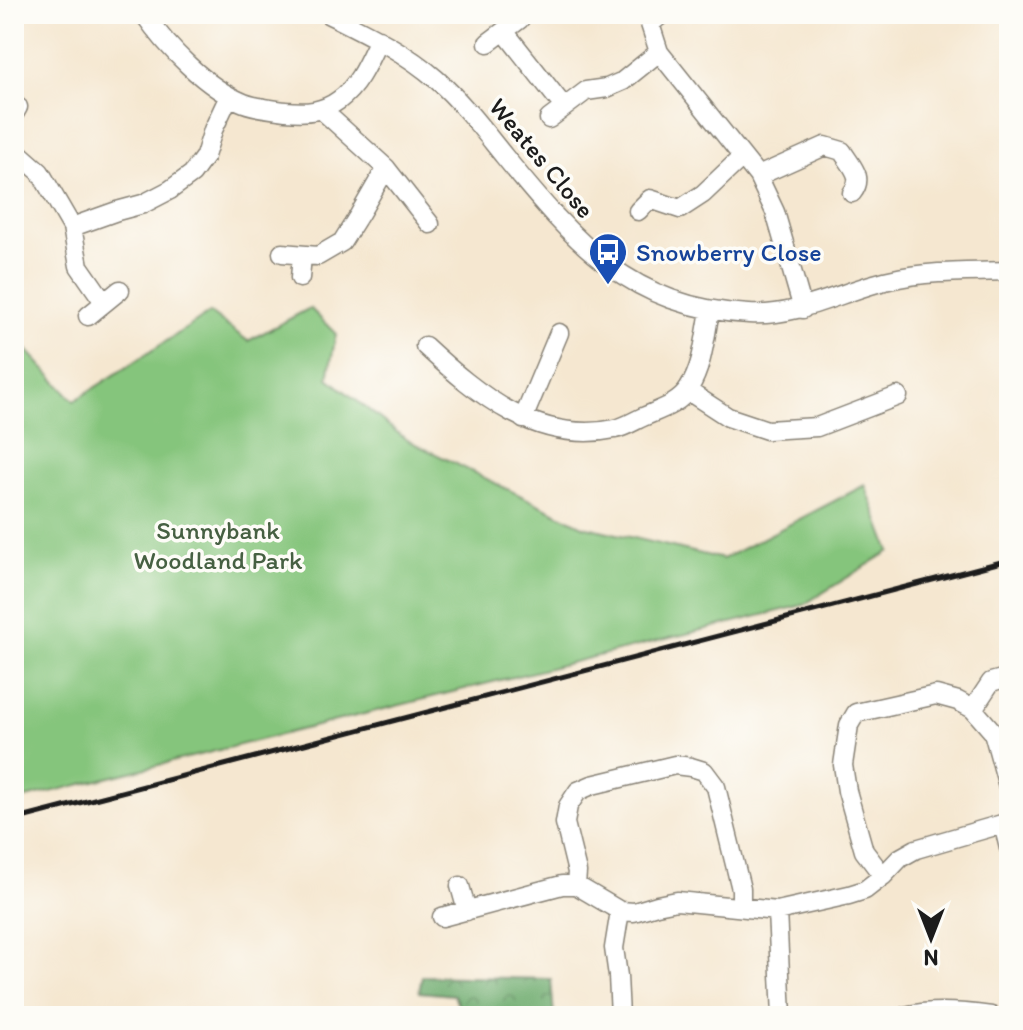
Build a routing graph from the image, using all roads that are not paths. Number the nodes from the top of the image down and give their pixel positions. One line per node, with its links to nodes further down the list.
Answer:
1 (144, 14): 9 (street)
2 (328, 14): 6 (street, Weates Close)
3 (651, 17): 8 (street)
4 (520, 19): 5 (street)
5 (504, 31): 7 (street); 10 (street)
6 (379, 39): 11 (street); 28 (street, Weates Close)
7 (488, 43)
8 (659, 52): 10 (street); 14 (street)
9 (229, 96): 11 (street); 20 (street)
10 (564, 107): 12 (street)
11 (322, 110): 15 (street)
12 (549, 119)
13 (14, 149): 20 (street)
14 (742, 157): 16 (street); 18 (street)
15 (386, 168): 19 (street); 22 (street)
16 (758, 176): 17 (street); 27 (street)
17 (852, 193)
18 (638, 211)
19 (430, 224)
20 (72, 227): 26 (street)
21 (282, 253): 22 (street)
22 (302, 256): 24 (street)
23 (1009, 271): 27 (street, Weates Close)
24 (300, 278)
25 (120, 290): 26 (street)
26 (104, 302): 29 (street)
27 (803, 309): 28 (street, Weates Close)
28 (710, 311): 32 (street)
29 (88, 316)
30 (559, 333): 34 (street)
31 (425, 346): 34 (street)
32 (688, 391): 33 (street); 34 (street)
33 (898, 396)
34 (523, 419)
35 (1009, 677): 36 (street)
36 (973, 709): 37 (street); 40 (street)
37 (1009, 790)
38 (1006, 823): 39 (street); 40 (street)
39 (1009, 848)
40 (883, 876): 46 (street)
41 (576, 885): 43 (street); 44 (street); 45 (street)
42 (460, 886): 44 (street)
43 (741, 907): 45 (street); 46 (street)
44 (467, 911): 47 (street)
45 (620, 911): 48 (street)
46 (777, 911): 49 (street)
47 (442, 917)
48 (620, 1016)
49 (782, 1016)
50 (905, 1016): 51 (street)
51 (991, 1016)

